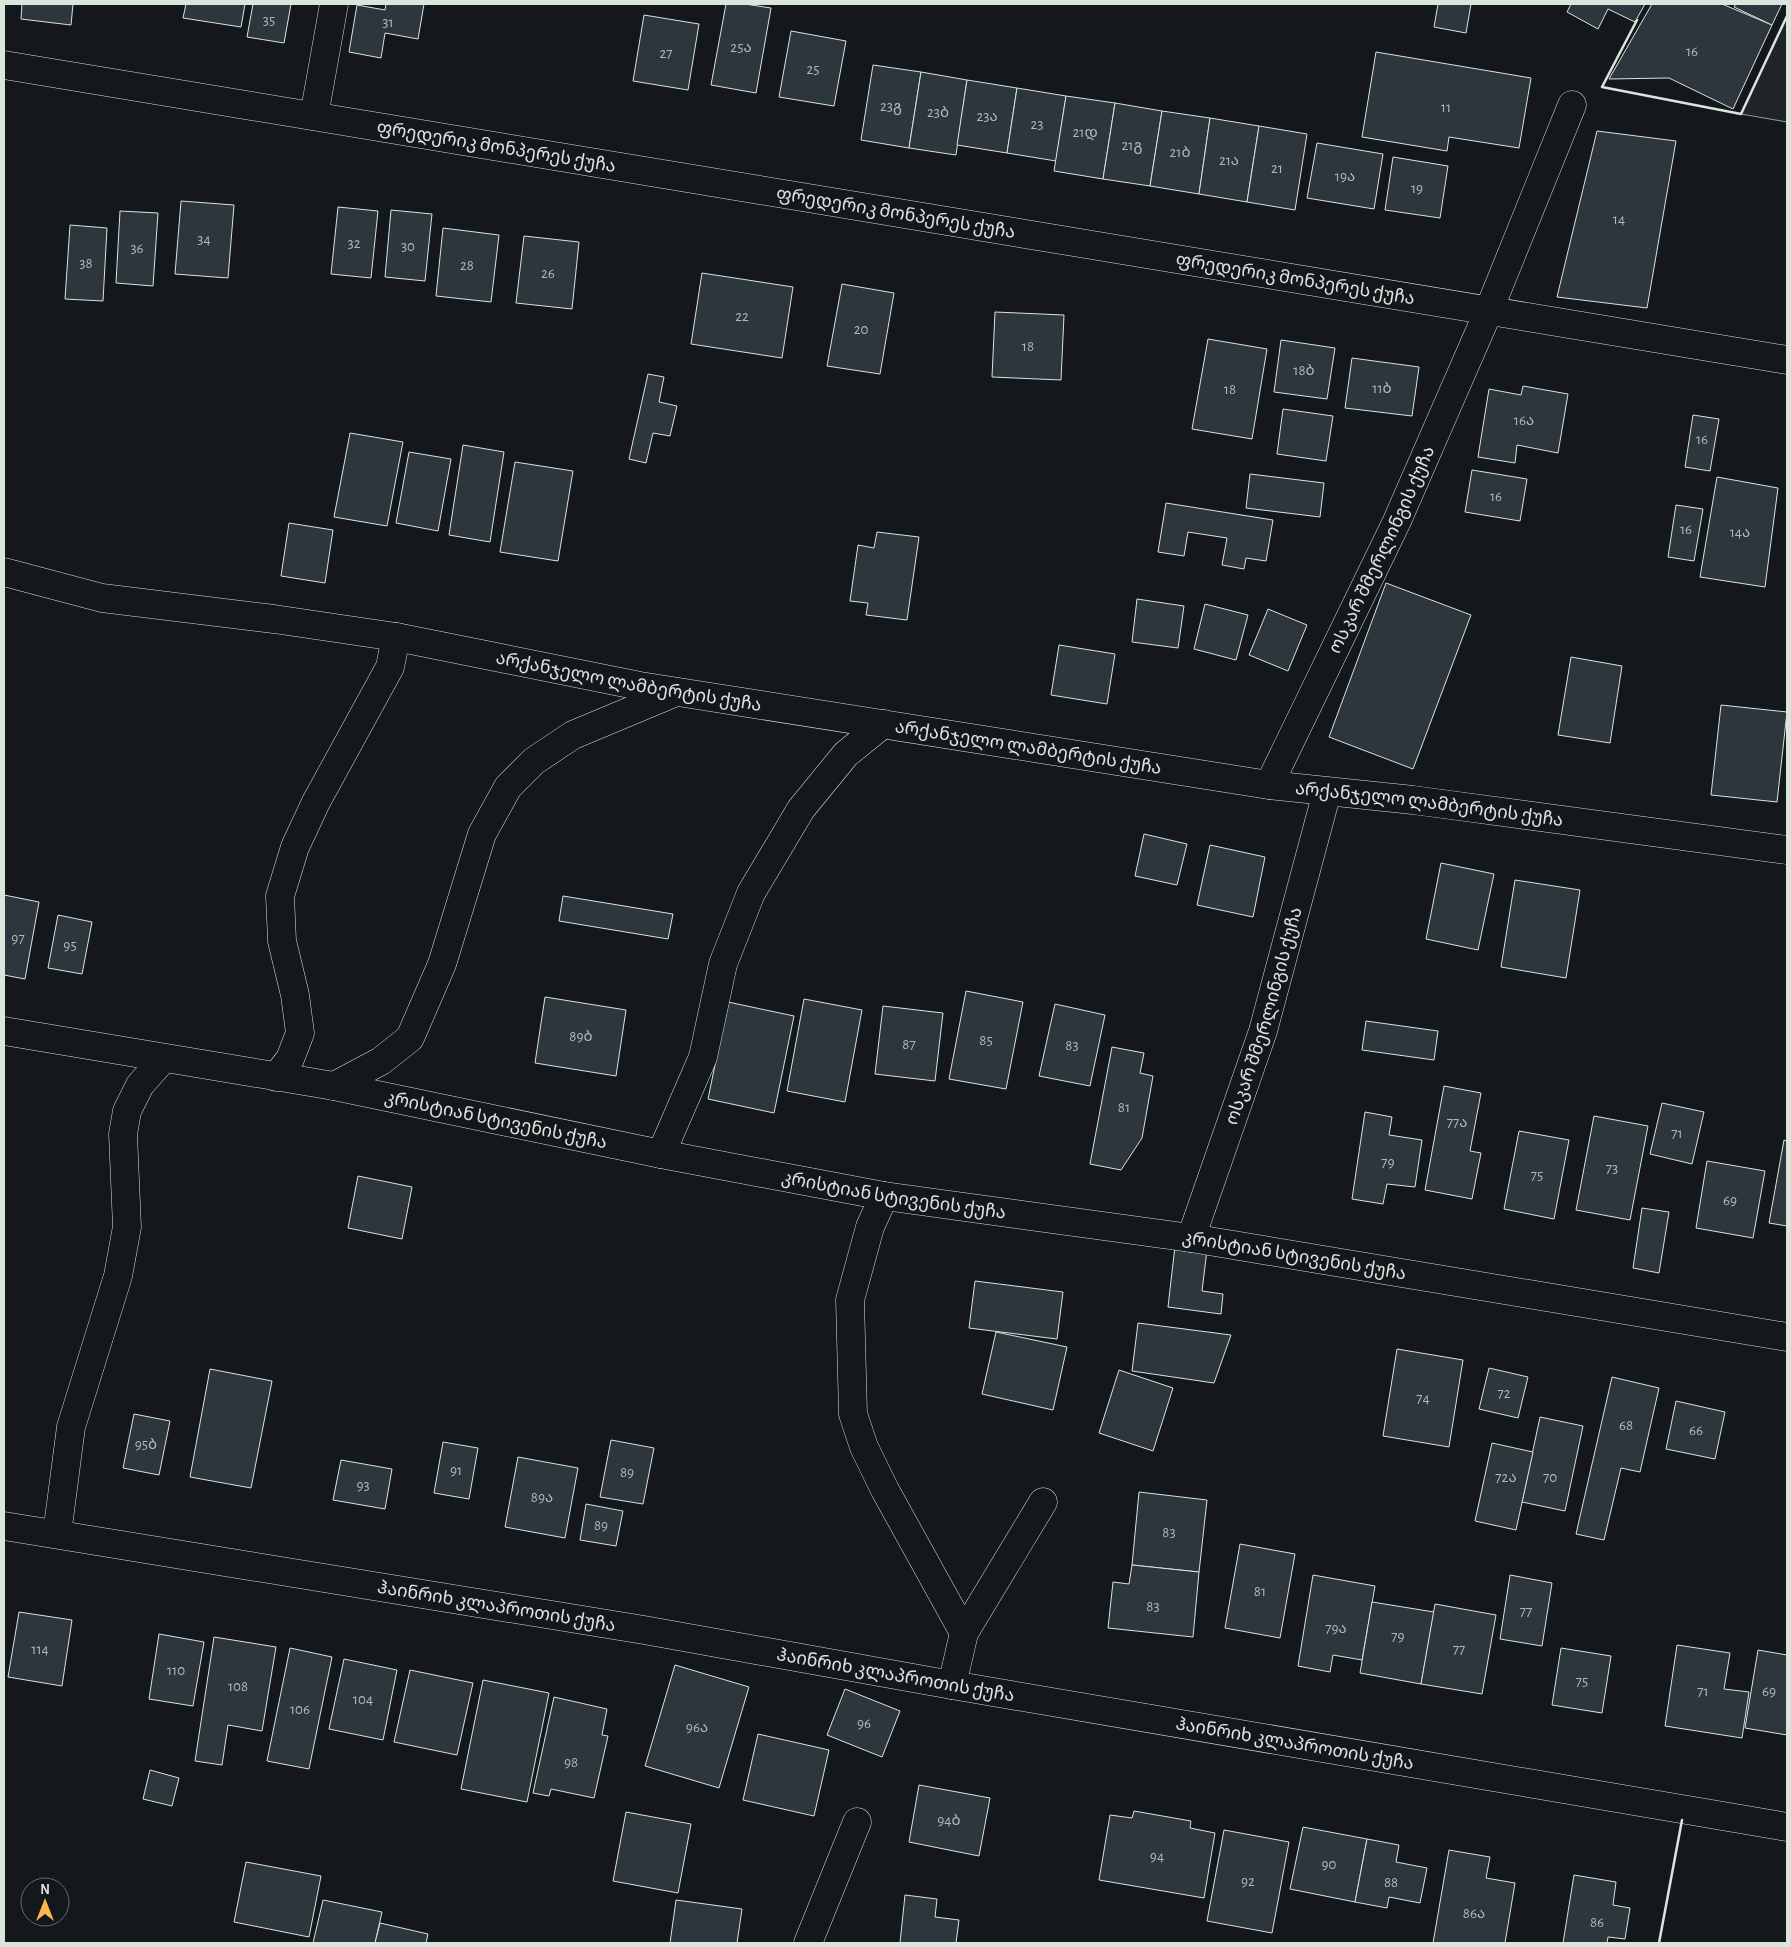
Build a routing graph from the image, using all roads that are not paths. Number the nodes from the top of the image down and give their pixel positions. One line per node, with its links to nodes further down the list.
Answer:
1 (334, 4): 4 (street)
2 (4, 66): 4 (street, ფრედერიკ მონპერეს ქუჩა)
3 (1572, 105): 5 (street, ოსკარ შმერლინგის ქუჩა)
4 (314, 116): 5 (street, ფრედერიკ მონპერეს ქუჩა)
5 (1489, 310): 6 (street, ფრედერიკ მონპერეს ქუჩა); 11 (street, ოსკარ შმერლინგის ქუჩა)
6 (1787, 360)
7 (4, 572): 8 (street, არქანჯელო ლამბერტის ქუჩა)
8 (396, 637): 9 (street, არქანჯელო ლამბერტის ქუჩა); 16 (street)
9 (678, 691): 10 (street, არქანჯელო ლამბერტის ქუჩა); 17 (street)
10 (883, 724): 11 (street, არქანჯელო ლამბერტის ქუჩა); 18 (street)
11 (1270, 785): 12 (street, არქანჯელო ლამბერტის ქუჩა)
12 (1327, 792): 13 (street, არქანჯელო ლამბერტის ქუჩა); 20 (street, ოსკარ შმერლინგის ქუჩა)
13 (1787, 850)
14 (4, 1031): 15 (street, კრისტიან სტივენის ქუჩა)
15 (163, 1059): 16 (street, კრისტიან სტივენის ქუჩა); 24 (street)
16 (276, 1077): 17 (street, კრისტიან სტივენის ქუჩა)
17 (334, 1086): 18 (street, კრისტიან სტივენის ქუჩა)
18 (661, 1154): 19 (street, კრისტიან სტივენის ქუჩა)
19 (884, 1196): 20 (street, კრისტიან სტივენის ქუჩა); 25 (street)
20 (1191, 1238): 21 (street, კრისტიან სტივენის ქუჩა)
21 (1787, 1337)
22 (1043, 1502): 25 (street)
23 (4, 1526): 24 (street, ჰაინრიხ კლაპროთის ქუჩა)
24 (57, 1534): 26 (street, ჰაინრიხ კლაპროთის ქუჩა)
25 (964, 1633): 26 (street)
26 (952, 1685): 28 (street, ჰაინრიხ კლაპროთის ქუჩა)
27 (857, 1822): 29 (street)
28 (1787, 1827)
29 (808, 1943)

